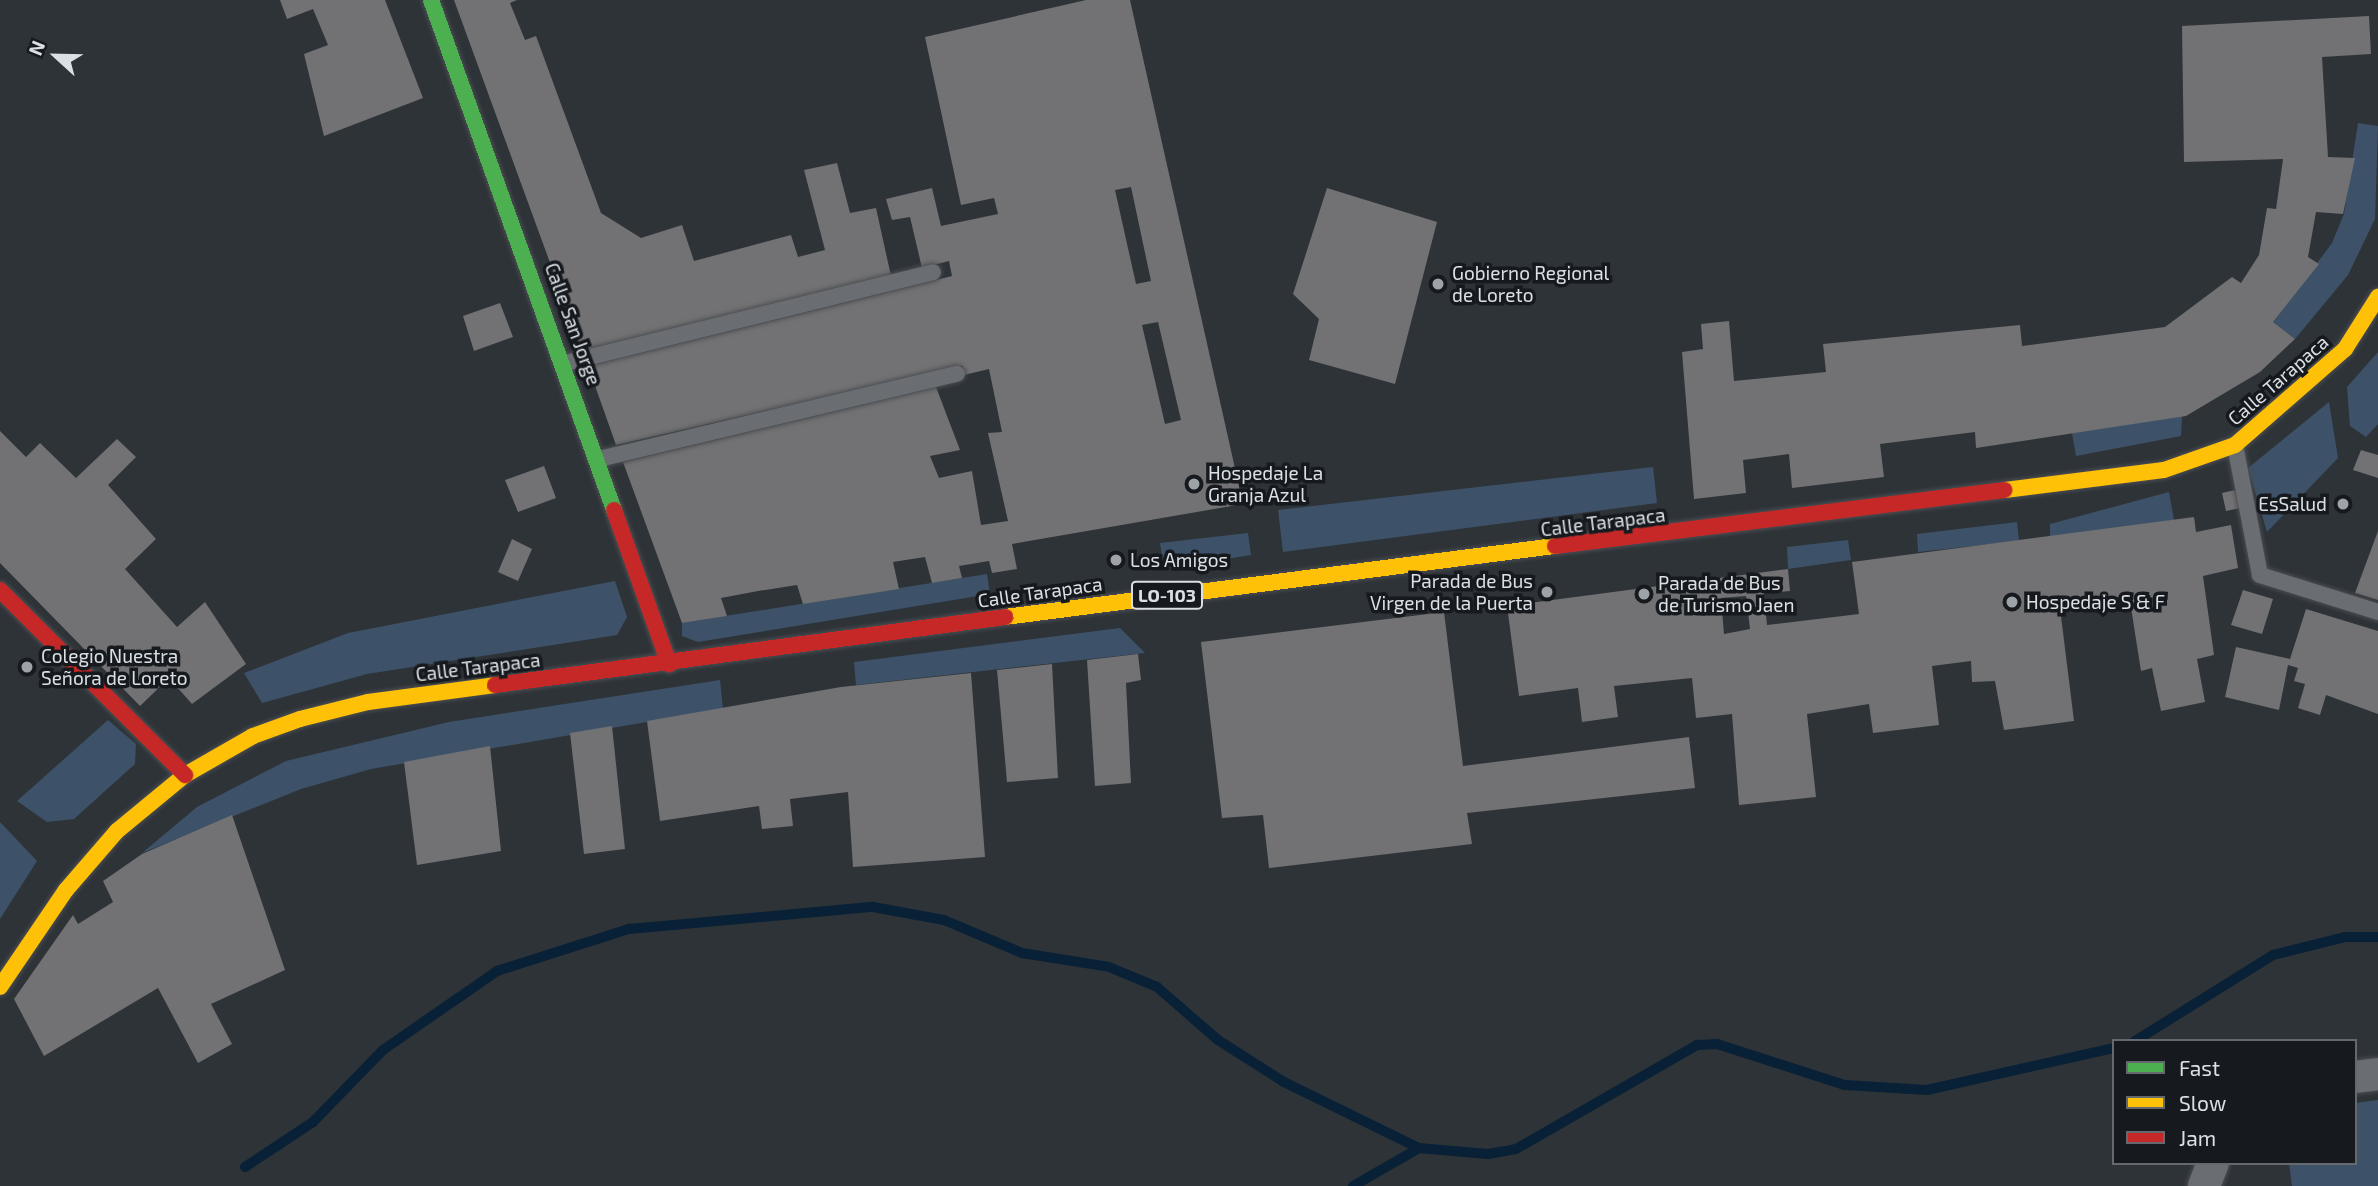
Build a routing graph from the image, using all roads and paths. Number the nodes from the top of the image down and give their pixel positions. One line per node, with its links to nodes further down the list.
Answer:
1 (431, 0): 4 (main road, Calle San Jorge)
2 (933, 272): 4 (lane)
3 (2378, 297): 6 (main road, Calle Tarapaca / LO-103)
4 (566, 363): 7 (main road, Calle San Jorge)
5 (957, 374): 7 (lane)
6 (2235, 445): 9 (lane); 10 (main road, Calle Tarapaca / LO-103)
7 (599, 459): 10 (main road, Calle San Jorge)
8 (0, 590): 11 (main road)
9 (2378, 612)
10 (669, 664): 11 (main road, Calle Tarapaca / LO-103)
11 (185, 775): 12 (main road, Calle Tarapaca / LO-103)
12 (0, 987)
13 (2378, 1074): 14 (street)
14 (2357, 1077)
15 (2212, 1165): 16 (street)
16 (2204, 1186)

